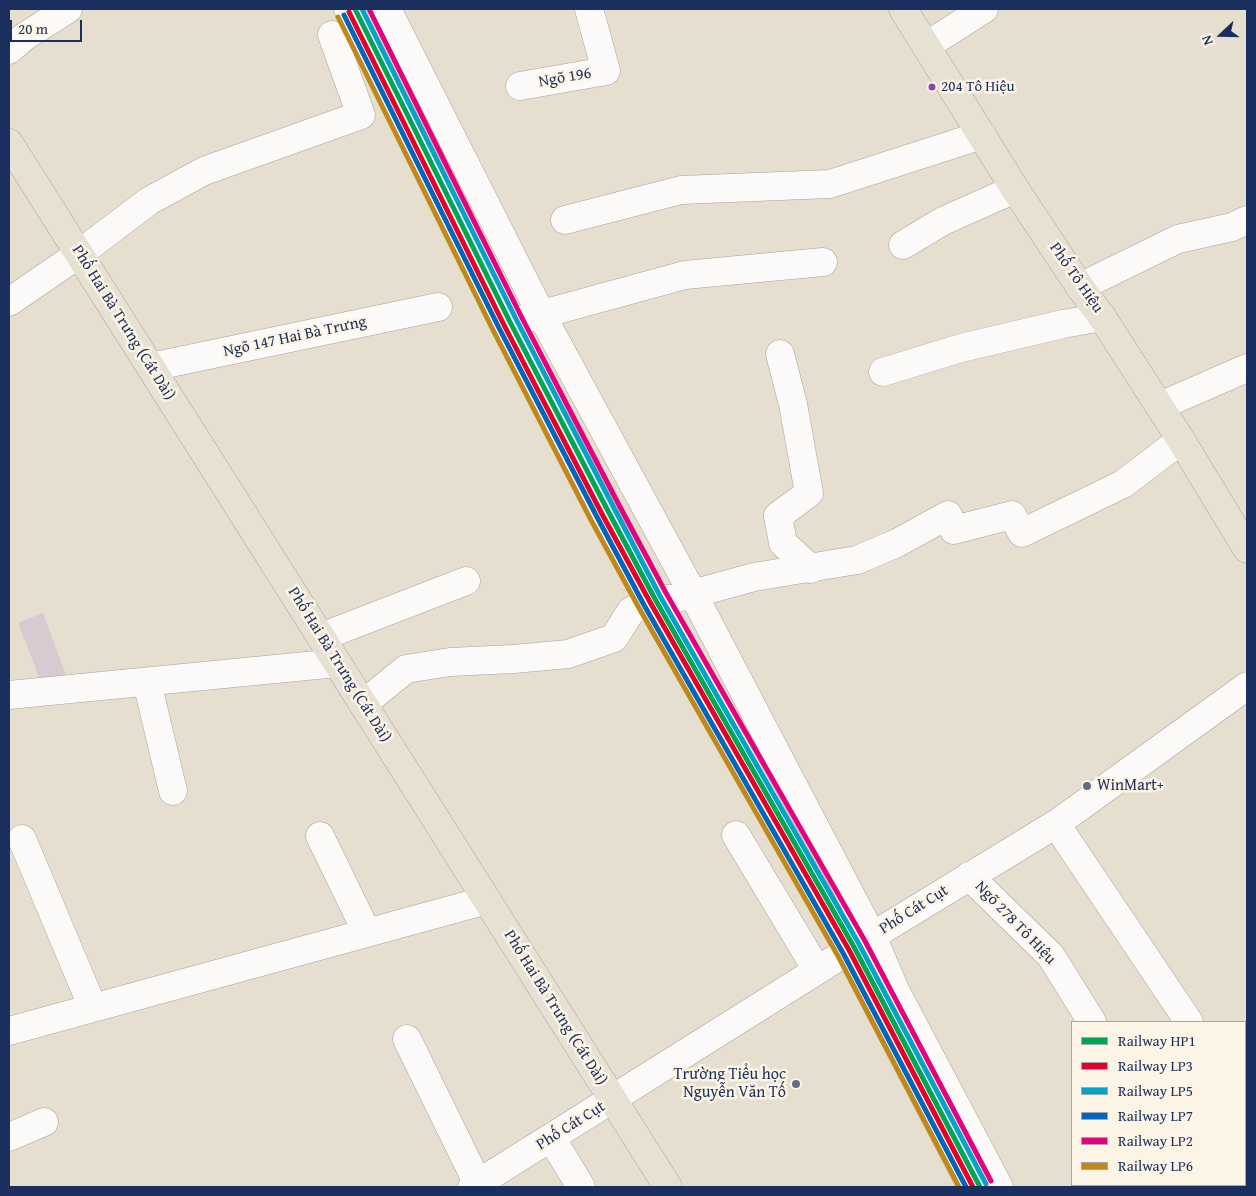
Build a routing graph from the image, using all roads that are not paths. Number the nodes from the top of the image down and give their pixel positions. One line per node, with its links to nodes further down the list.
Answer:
1 (68, 9): 9 (street)
2 (348, 9): 24 (street)
3 (387, 9): 22 (street)
4 (589, 9): 10 (street, Ngõ 196)
5 (903, 9): 8 (main road, Phố Tô Hiệu)
6 (984, 9): 8 (street)
7 (332, 35): 17 (street)
8 (926, 46): 11 (main road, Phố Tô Hiệu)
9 (9, 50)
10 (520, 86)
11 (982, 135): 13 (main road, Phố Tô Hiệu); 14 (street)
12 (9, 143): 17 (main road, Phố Hai Bà Trưng (Cát Dài))
13 (1015, 189): 16 (street); 19 (main road, Phố Tô Hiệu)
14 (565, 220)
15 (1247, 220): 19 (street)
16 (903, 245)
17 (79, 254): 20 (street); 26 (main road, Phố Hai Bà Trưng (Cát Dài))
18 (823, 262): 22 (street)
19 (1080, 287): 23 (main road, Phố Tô Hiệu)
20 (9, 302)
21 (438, 307): 26 (street, Ngõ 147 Hai Bà Trưng)
22 (541, 314): 24 (street); 34 (street)
23 (1102, 317): 28 (street); 29 (main road, Phố Tô Hiệu)
24 (506, 323): 35 (street)
25 (780, 354): 32 (street)
26 (151, 366): 36 (main road, Phố Hai Bà Trưng (Cát Dài))
27 (1247, 368): 29 (street)
28 (883, 372)
29 (1160, 406): 30 (main road, Phố Tô Hiệu)
30 (1181, 440): 31 (main road, Phố Tô Hiệu); 32 (street)
31 (1247, 549)
32 (811, 569): 34 (street)
33 (466, 582): 36 (street)
34 (692, 594): 35 (street); 50 (street)
35 (652, 601): 41 (street); 51 (street)
36 (321, 637): 37 (main road, Phố Hai Bà Trưng (Cát Dài))
37 (337, 663): 38 (street); 41 (main road, Phố Hai Bà Trưng (Cát Dài))
38 (147, 682): 40 (street); 42 (street)
39 (1247, 686): 43 (street, Phố Cát Cụt)
40 (9, 696)
41 (363, 704): 48 (main road, Phố Hai Bà Trưng (Cát Dài))
42 (173, 791)
43 (1056, 824): 47 (street, Phố Cát Cụt); 55 (street)
44 (736, 835): 52 (street)
45 (320, 836): 49 (street)
46 (22, 840): 53 (street)
47 (969, 876): 50 (street, Phố Cát Cụt); 54 (street, Ngõ 278 Tô Hiệu)
48 (487, 900): 49 (street); 58 (main road, Phố Hai Bà Trưng (Cát Dài))
49 (367, 933): 53 (street)
50 (872, 936): 51 (street, Phố Cát Cụt); 66 (street)
51 (849, 950): 52 (street, Phố Cát Cụt); 65 (street)
52 (817, 970): 58 (street, Phố Cát Cụt)
53 (93, 1008): 56 (street)
54 (1091, 1021)
55 (1188, 1021)
56 (9, 1031)
57 (407, 1039): 62 (street)
58 (613, 1100): 61 (street, Phố Cát Cụt); 64 (main road, Phố Hai Bà Trưng (Cát Dài))
59 (44, 1122): 60 (street)
60 (9, 1137)
61 (552, 1138): 62 (street, Phố Cát Cụt); 63 (street)
62 (475, 1185)
63 (581, 1187)
64 (668, 1187)
65 (972, 1187)
66 (998, 1187)

